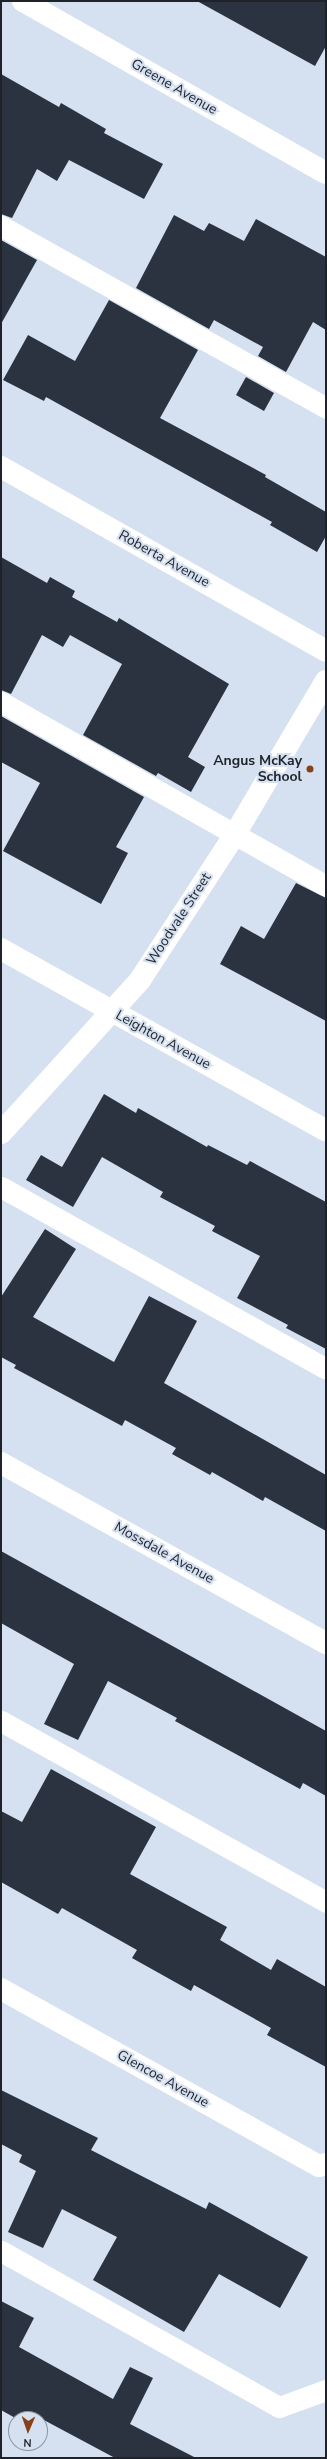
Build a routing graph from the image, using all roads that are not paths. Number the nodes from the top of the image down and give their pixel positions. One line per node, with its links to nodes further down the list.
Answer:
1 (23, 1): 2 (street, Greene Avenue)
2 (326, 173)
3 (1, 226): 4 (lane)
4 (326, 408)
5 (1, 467): 6 (street, Roberta Avenue)
6 (326, 651)
7 (326, 681): 9 (street, Woodvale Street)
8 (1, 702): 9 (lane)
9 (234, 834): 10 (lane); 12 (street, Woodvale Street)
10 (326, 886)
11 (1, 949): 12 (street, Leighton Avenue)
12 (112, 1012): 13 (street, Leighton Avenue); 14 (street, Woodvale Street)
13 (326, 1131)
14 (1, 1133)
15 (1, 1187): 16 (lane)
16 (326, 1369)
17 (1, 1463): 18 (street, Mossdale Avenue)
18 (326, 1643)
19 (1, 1722): 20 (lane)
20 (326, 1902)
21 (1, 1989): 22 (street, Glencoe Avenue)
22 (326, 2164)
23 (1, 2251): 24 (lane)
24 (326, 2390)

